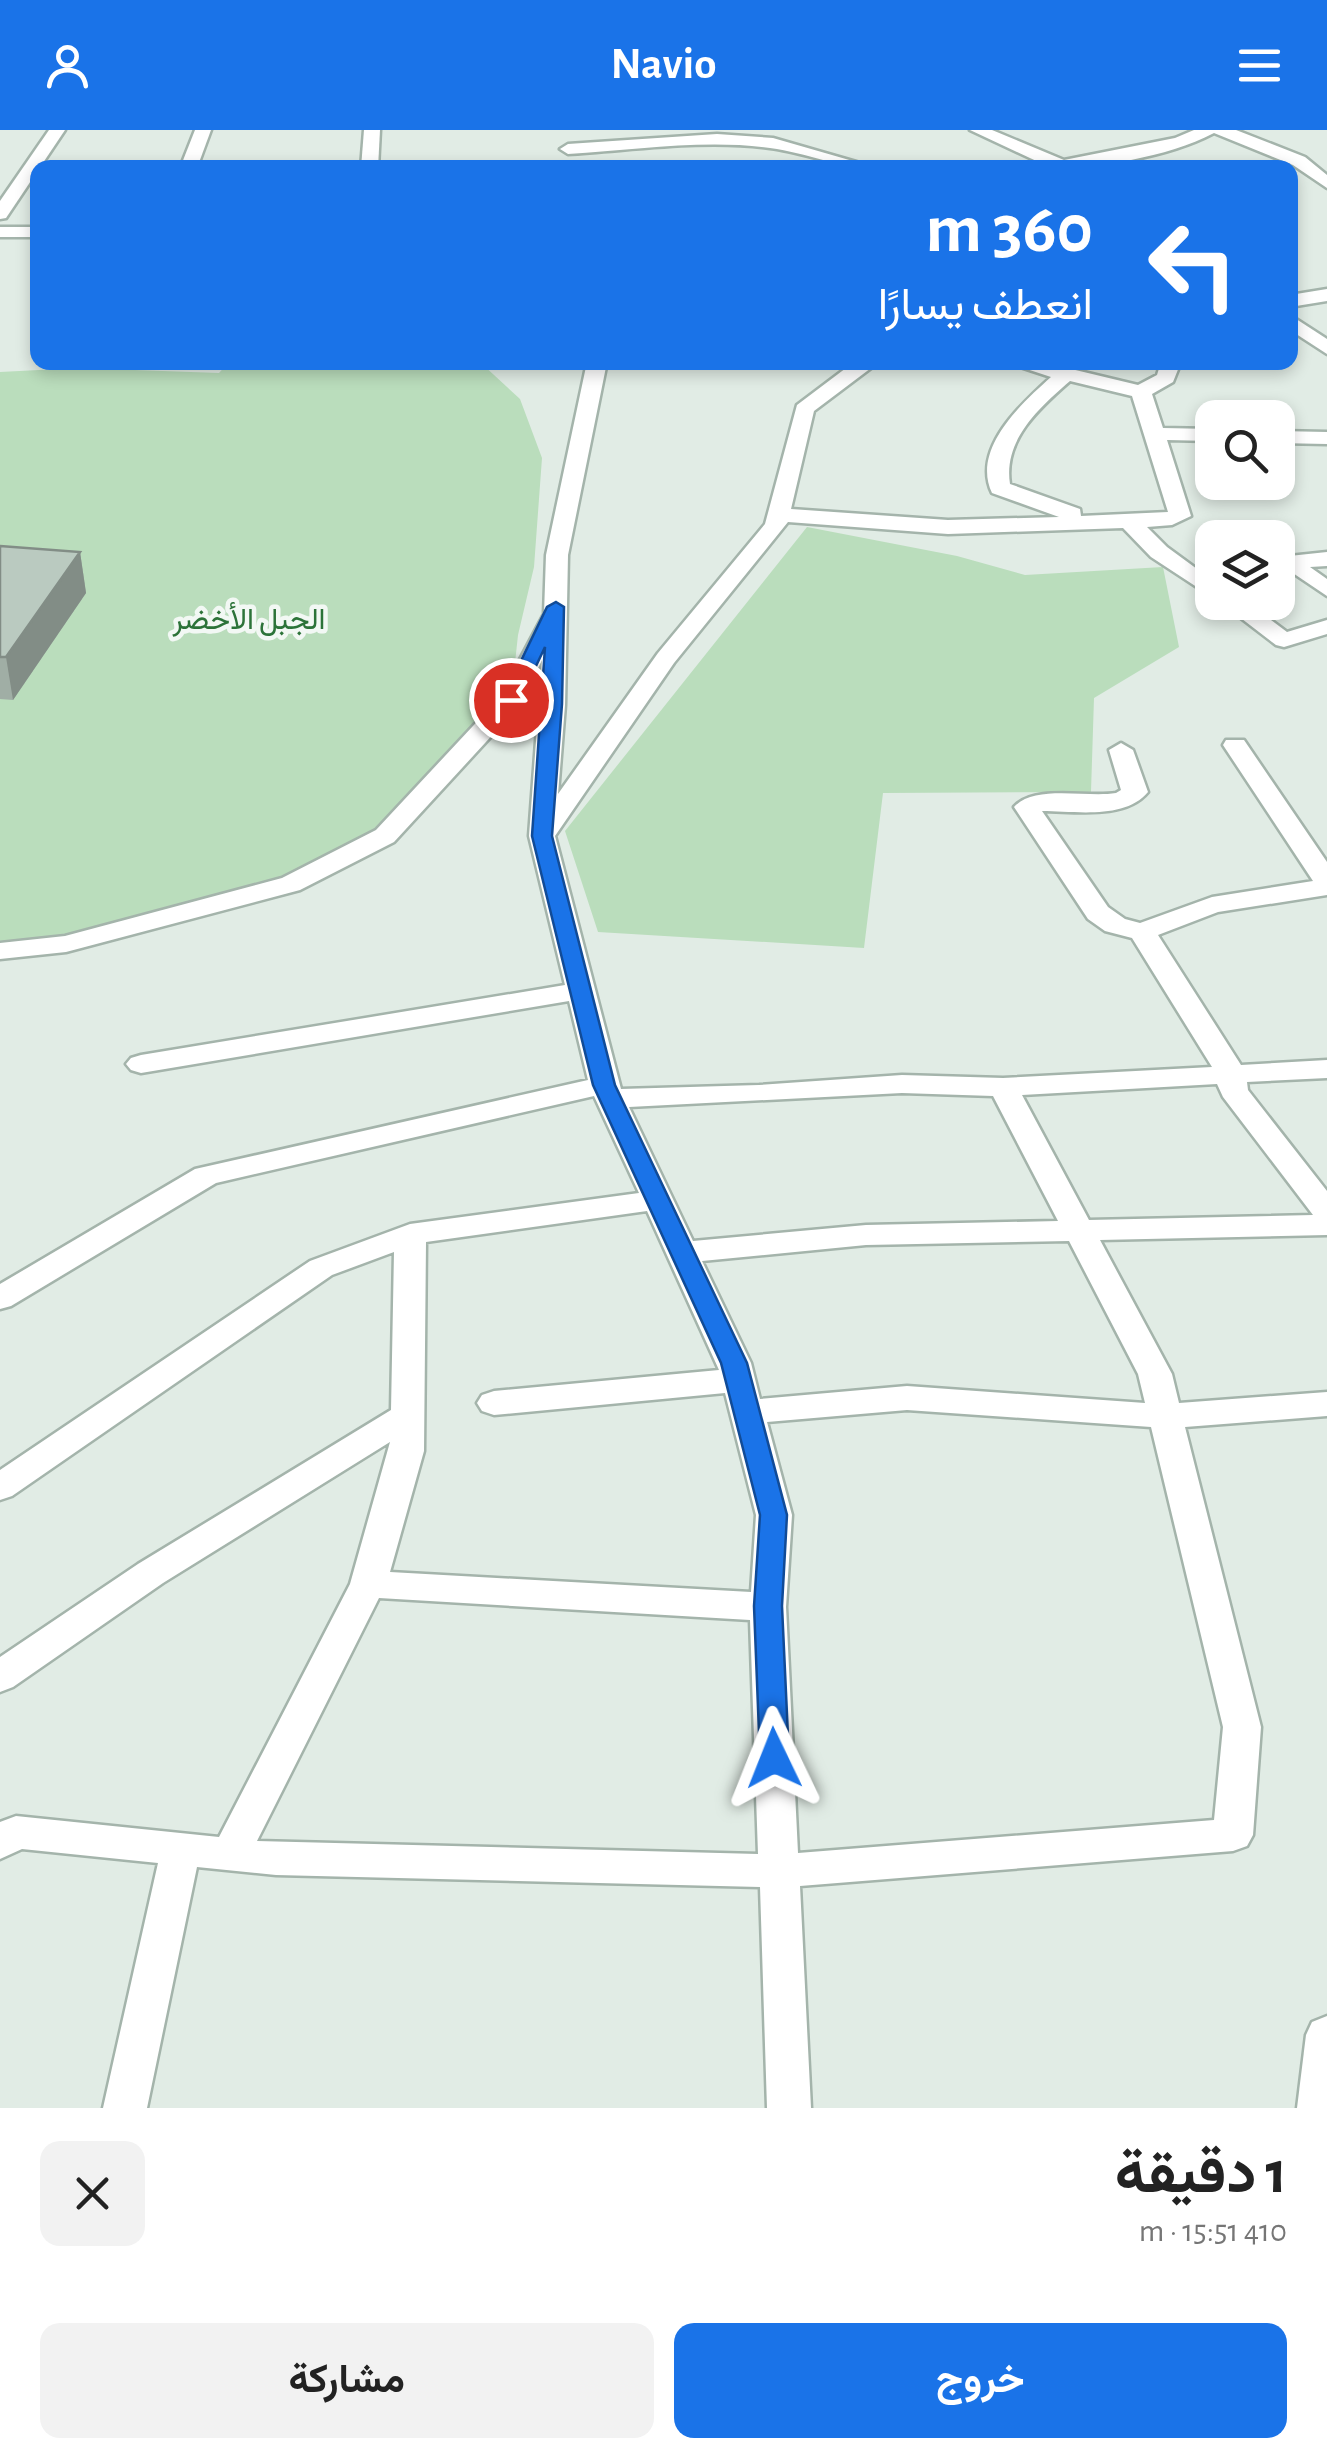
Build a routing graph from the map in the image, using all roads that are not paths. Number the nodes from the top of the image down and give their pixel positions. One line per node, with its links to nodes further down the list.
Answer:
1 (56, 130): 9 (street)
2 (203, 130): 10 (street)
3 (372, 130): 11 (street)
4 (555, 130): 8 (street)
5 (978, 130): 14 (street)
6 (1208, 130): 15 (street)
7 (1221, 130): 17 (street)
8 (568, 149): 12 (street); 13 (street)
9 (36, 160)
10 (191, 160)
11 (370, 160)
12 (576, 160)
13 (838, 160)
14 (1040, 160)
15 (1090, 160)
16 (30, 169): 18 (street)
17 (1327, 183)
18 (0, 214)
19 (0, 232): 20 (street)
20 (30, 232)
21 (1327, 294): 22 (street)
22 (1298, 299)
23 (1298, 327): 24 (street)
24 (1323, 345): 25 (street)
25 (1298, 347)
26 (595, 370): 42 (street)
27 (855, 370): 36 (street)
28 (1049, 370): 30 (street)
29 (1168, 370): 31 (street)
30 (1066, 374): 31 (street); 38 (street)
31 (1141, 392): 32 (street)
32 (1154, 434): 33 (street); 37 (street)
33 (1195, 435)
34 (1295, 437): 35 (street)
35 (1327, 438)
36 (778, 515): 38 (street); 47 (street)
37 (1126, 519): 38 (street); 40 (street)
38 (1089, 520)
39 (1327, 559): 41 (street)
40 (1195, 578)
41 (1327, 589)
42 (556, 607): 47 (street); 50 (street)
43 (1256, 620): 44 (street)
44 (1327, 626)
45 (1236, 745): 48 (street)
46 (1121, 750): 49 (street)
47 (542, 836): 51 (street)
48 (1327, 885): 49 (street)
49 (1142, 932): 54 (street)
50 (0, 952)
51 (580, 991): 52 (street); 56 (street)
52 (141, 1064)
53 (1327, 1069): 54 (street)
54 (1231, 1073): 55 (street); 58 (street)
55 (1003, 1087): 56 (street); 60 (street)
56 (607, 1092): 57 (street); 63 (street)
57 (658, 1200): 61 (street); 62 (street)
58 (1327, 1212)
59 (1327, 1225): 60 (street)
60 (1078, 1228): 62 (street); 68 (street)
61 (410, 1234): 67 (street); 69 (street)
62 (682, 1252): 64 (street)
63 (0, 1298)
64 (742, 1396): 65 (street); 68 (street); 71 (street)
65 (494, 1403)
66 (1327, 1404): 68 (street)
67 (409, 1415): 70 (street); 72 (street)
68 (1166, 1416): 76 (street)
69 (0, 1486)
70 (368, 1584): 71 (street); 75 (street)
71 (768, 1606): 76 (street)
72 (0, 1677)
73 (0, 1843): 74 (street)
74 (182, 1849): 75 (street); 78 (street)
75 (230, 1854): 76 (street)
76 (779, 1871): 79 (street)
77 (1327, 2036): 80 (street)
78 (125, 2108)
79 (789, 2108)
80 (1319, 2108)

